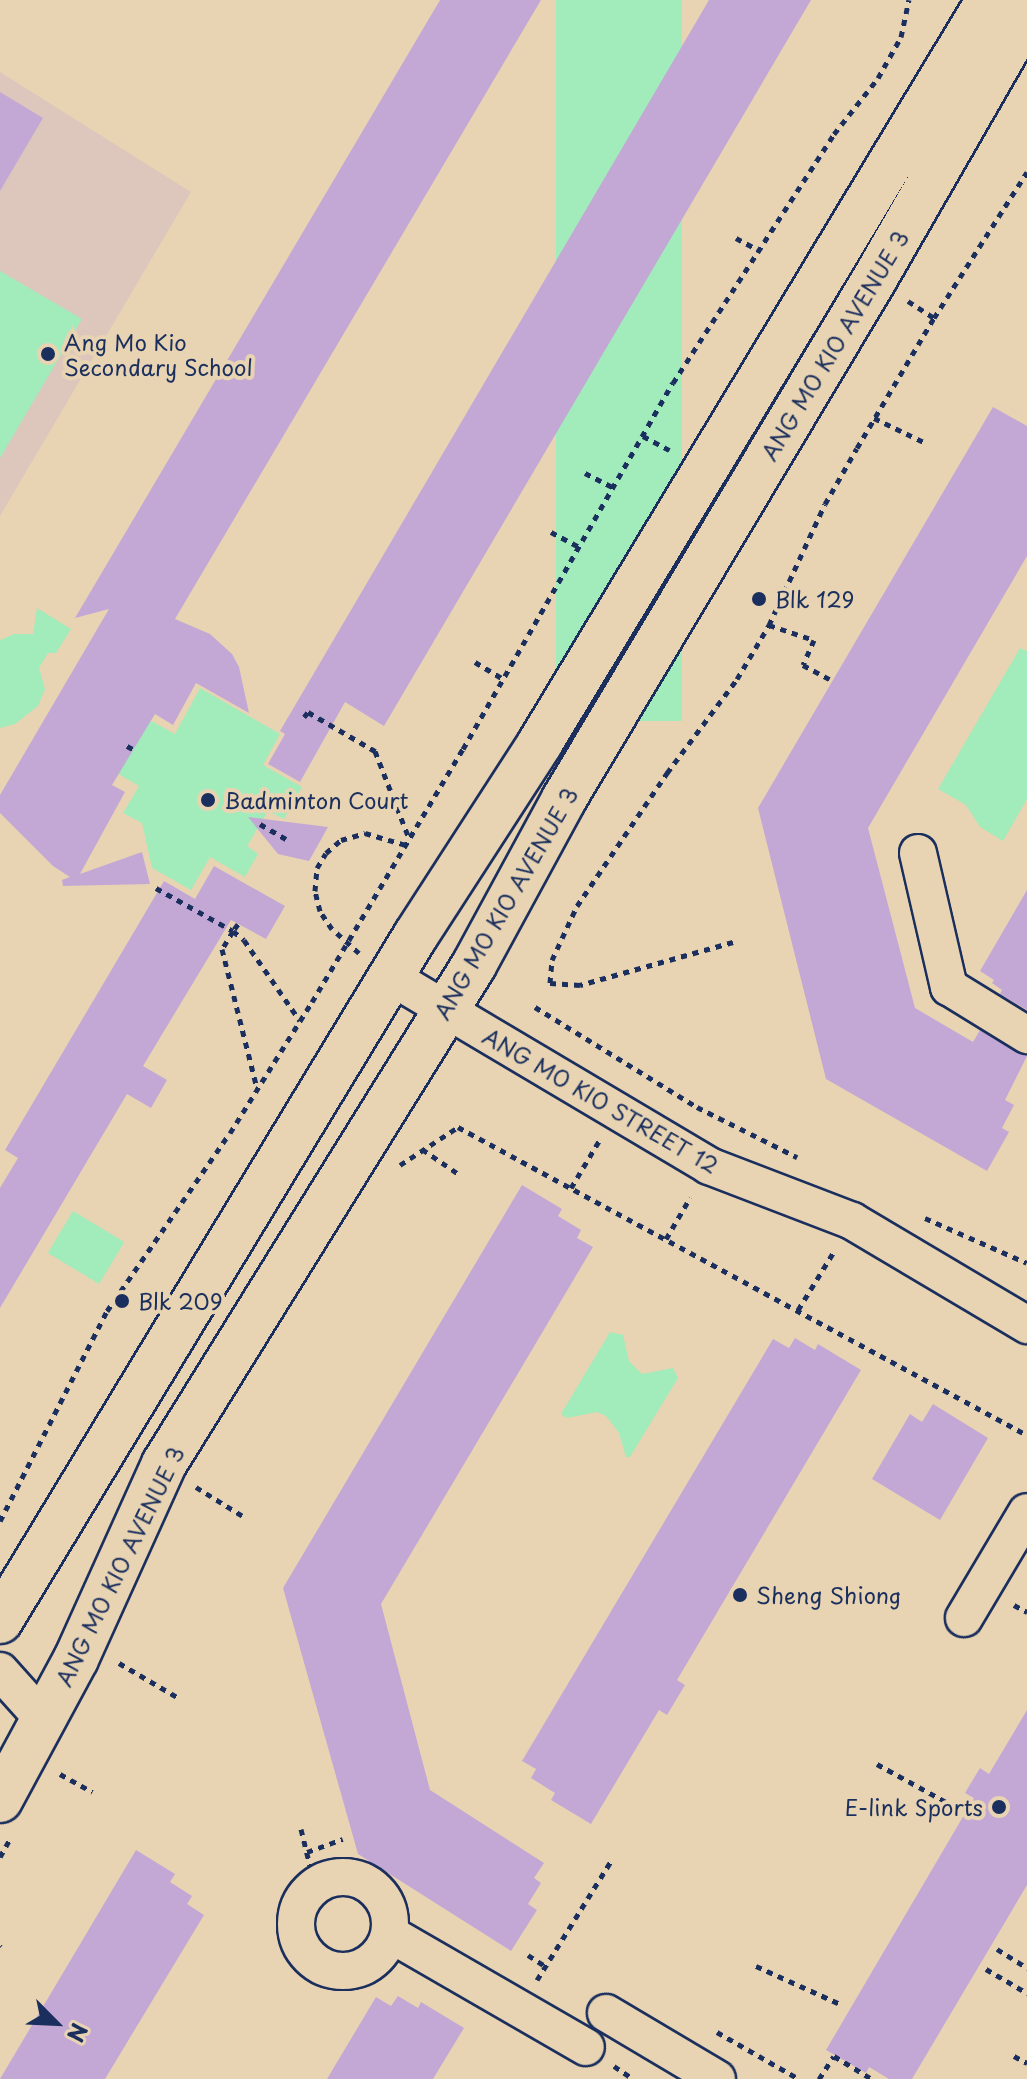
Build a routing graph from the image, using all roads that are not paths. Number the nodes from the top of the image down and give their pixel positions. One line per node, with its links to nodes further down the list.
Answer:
1 (989, 0): 4 (main road, ANG MO KIO AVENUE 3)
2 (1027, 14): 5 (main road, ANG MO KIO AVENUE 3)
3 (918, 853): 6 (street)
4 (391, 977): 5 (street, ANG MO KIO STREET 12); 7 (main road, ANG MO KIO AVENUE 3)
5 (446, 1009): 8 (main road, ANG MO KIO AVENUE 3); 9 (street, ANG MO KIO STREET 12)
6 (1027, 1035)
7 (230, 1242): 8 (main road); 11 (main road, ANG MO KIO AVENUE 3)
8 (282, 1274): 14 (main road, ANG MO KIO AVENUE 3)
9 (1027, 1325)
10 (1027, 1512): 12 (street)
11 (2, 1612)
12 (964, 1618)
13 (0, 1671): 14 (street)
14 (44, 1720): 15 (main road, ANG MO KIO AVENUE 3)
15 (9, 1812)
16 (390, 1934): 16 (street); 18 (street)
17 (606, 2013): 19 (street)
18 (586, 2047)
19 (717, 2079)

